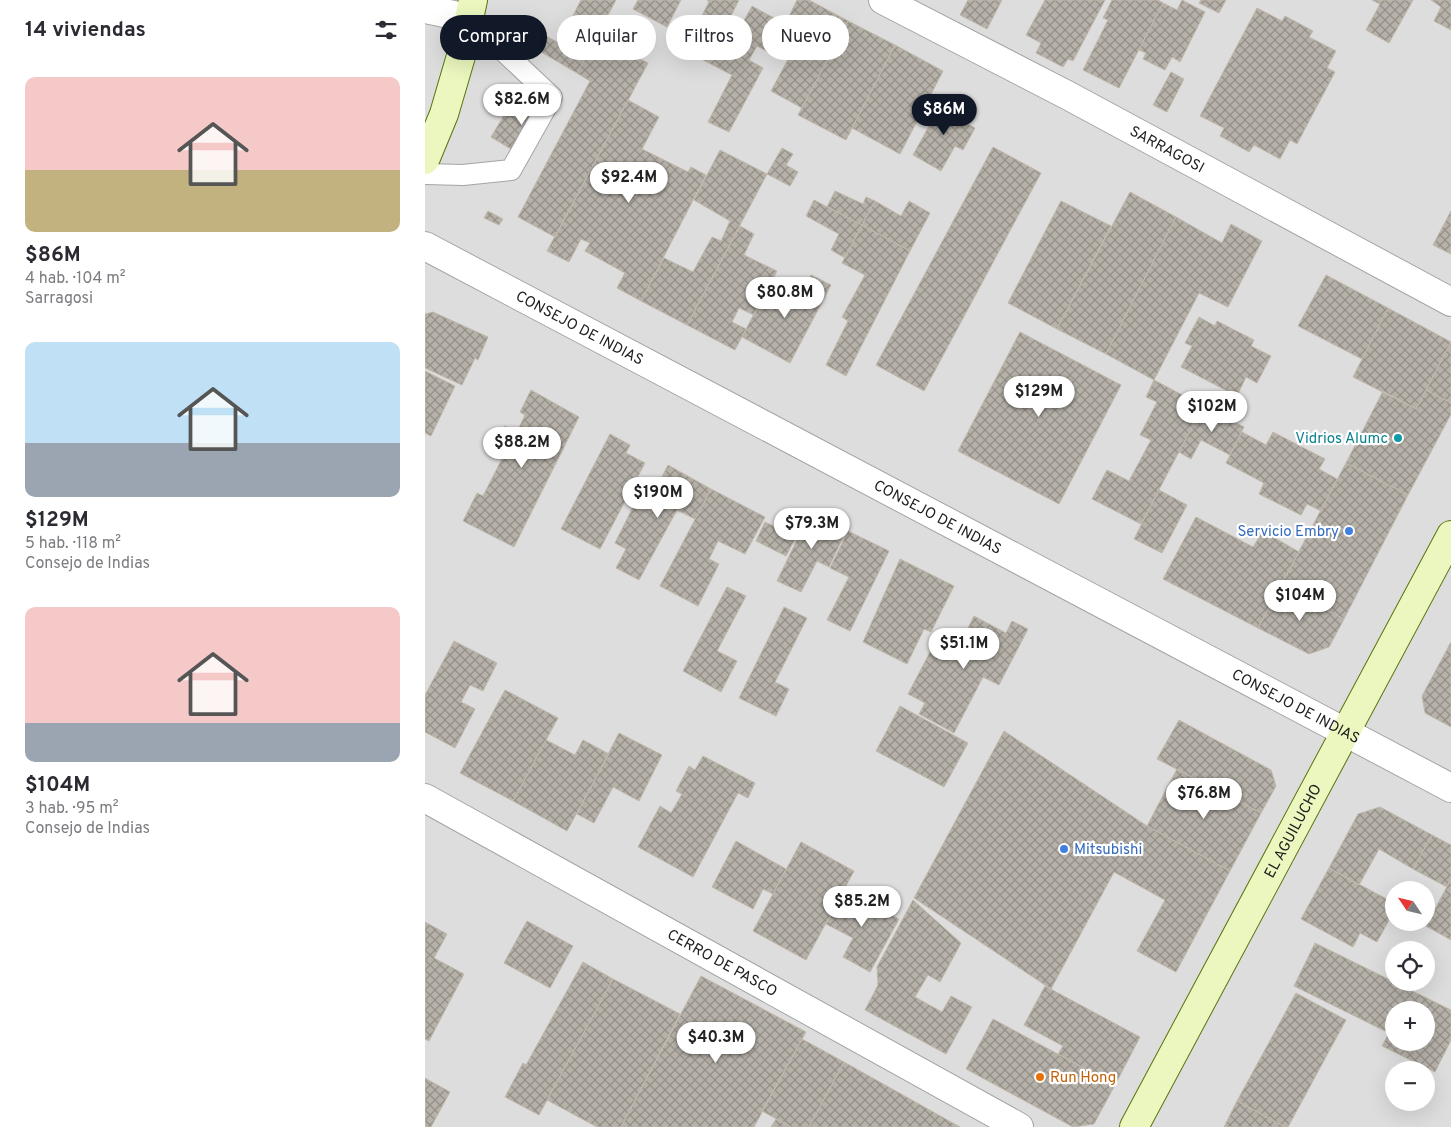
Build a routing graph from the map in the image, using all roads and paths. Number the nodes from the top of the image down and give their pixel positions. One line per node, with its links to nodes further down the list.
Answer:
1 (883, 0): 7 (street, SARRAGOSI)
2 (470, 6): 3 (street); 4 (street); 5 (lane)
3 (425, 9)
4 (425, 160)
5 (425, 174)
6 (425, 246): 9 (street, CONSEJO DE INDIAS)
7 (1451, 302)
8 (1451, 535): 9 (street, EL AGUILUCHO)
9 (1346, 732): 10 (street, CONSEJO DE INDIAS); 13 (street, EL AGUILUCHO)
10 (1451, 788)
11 (425, 798): 12 (street, CERRO DE PASCO)
12 (1019, 1127)
13 (1134, 1127)

